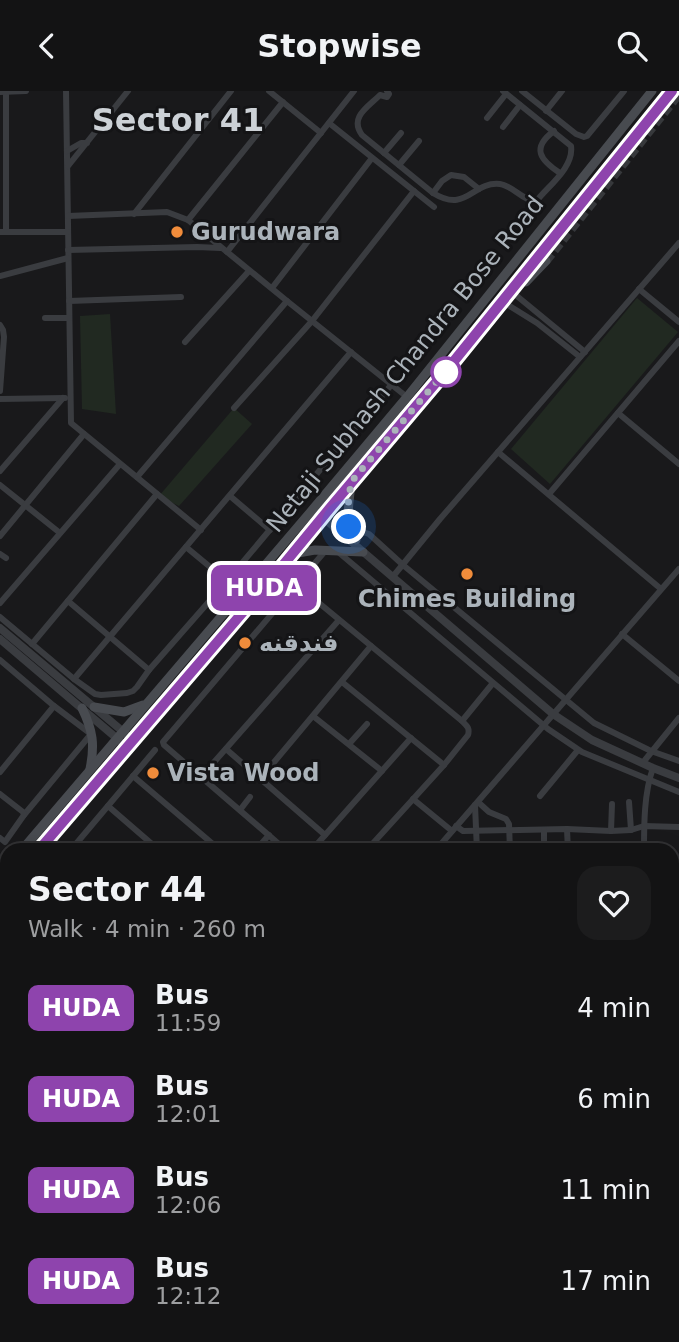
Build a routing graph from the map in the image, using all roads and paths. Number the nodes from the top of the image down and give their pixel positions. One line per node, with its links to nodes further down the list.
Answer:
1 (26, 91): 13 (street)
2 (66, 91): 27 (street)
3 (128, 91): 26 (street)
4 (231, 91): 38 (street)
5 (269, 91): 16 (street)
6 (354, 91): 20 (street)
7 (387, 91): 14 (street)
8 (522, 91): 18 (street)
9 (562, 91): 18 (street)
10 (624, 91): 18 (street)
11 (654, 91): 12 (main road); 67 (main road, Netaji Subhash Chandra Bose Road)
12 (670, 91): 51 (main road, Netaji Subhash Chandra Bose Road)
13 (4, 92): 33 (street)
14 (378, 93): 28 (street)
15 (504, 95): 17 (street); 19 (street)
16 (283, 102): 24 (street); 40 (street)
17 (518, 107): 21 (street); 22 (street)
18 (546, 111)
19 (487, 118)
20 (330, 123): 24 (street); 29 (street)
21 (503, 127)
22 (554, 131): 32 (street); 32 (street)
23 (401, 132): 28 (street)
24 (321, 133): 44 (street)
25 (419, 141): 30 (street)
26 (87, 143): 27 (street); 31 (street)
27 (67, 151): 31 (street)
28 (383, 153): 30 (street)
29 (372, 158): 35 (street); 49 (street)
30 (399, 165): 36 (street)
31 (68, 167): 39 (street)
32 (560, 173): 34 (street)
33 (2, 185): 41 (street)
34 (479, 190): 36 (street); 36 (street)
35 (414, 191): 37 (street); 58 (street)
36 (433, 193)
37 (434, 207)
38 (134, 214): 39 (street); 40 (street)
39 (68, 216): 42 (street)
40 (188, 220): 44 (street)
41 (3, 232): 42 (street)
42 (68, 232): 45 (street)
43 (679, 243): 50 (street)
44 (224, 250): 45 (street); 47 (street)
45 (68, 254): 48 (street); 53 (street)
46 (546, 261): 51 (main road)
47 (249, 271): 49 (street); 62 (street)
48 (0, 276)
49 (272, 288): 54 (street)
50 (639, 289): 59 (street); 64 (street)
51 (513, 290): 55 (main road, Netaji Subhash Chandra Bose Road); 64 (street)
52 (181, 297): 53 (street)
53 (69, 301): 56 (street)
54 (287, 301): 58 (street); 79 (street)
55 (503, 302): 64 (street); 77 (main road, Netaji Subhash Chandra Bose Road)
56 (69, 318): 57 (street); 68 (street)
57 (45, 319)
58 (312, 321): 63 (street); 70 (street)
59 (679, 322)
60 (0, 325): 66 (street)
61 (679, 341): 71 (street)
62 (185, 342)
63 (351, 352): 65 (street); 84 (street)
64 (582, 355): 73 (street)
65 (391, 384): 67 (street); 89 (street)
66 (0, 389)
67 (407, 397): 74 (main road, Netaji Subhash Chandra Bose Road)
68 (67, 398): 69 (street); 72 (street); 78 (street)
69 (0, 399)
70 (234, 408)
71 (618, 413): 76 (street); 83 (street)
72 (84, 434): 75 (street); 85 (street)
73 (498, 452): 83 (street); 98 (street)
74 (354, 460): 77 (main road); 86 (main road, Netaji Subhash Chandra Bose Road)
75 (120, 464): 79 (street); 90 (street)
76 (679, 464)
77 (363, 469): 80 (main road, Netaji Subhash Chandra Bose Road)
78 (0, 471)
79 (137, 477): 82 (street)
80 (351, 482): 87 (main road, Netaji Subhash Chandra Bose Road); 92 (main road)
81 (0, 485): 85 (street)
82 (157, 494): 88 (street); 104 (street)
83 (549, 494): 103 (street)
84 (230, 496): 88 (street); 89 (street)
85 (25, 505): 90 (street); 91 (street)
86 (315, 507): 87 (street); 121 (main road, Netaji Subhash Chandra Bose Road)
87 (324, 515): 92 (street); 96 (street); 97 (main road, Netaji Subhash Chandra Bose Road)
88 (201, 530): 93 (street)
89 (270, 530): 101 (street)
90 (60, 533): 105 (street)
91 (0, 536)
92 (353, 536): 98 (street); 100 (street)
93 (186, 547): 101 (street); 110 (street)
94 (326, 550): 95 (main road); 97 (main road); 102 (street)
95 (337, 551): 96 (main road); 119 (street)
96 (363, 552): 125 (street)
97 (292, 554): 133 (main road, Netaji Subhash Chandra Bose Road)
98 (402, 565): 100 (street); 120 (street)
99 (679, 569): 103 (street)
100 (395, 574): 125 (street)
101 (227, 581): 115 (street)
102 (296, 584): 107 (street); 150 (street)
103 (661, 589): 109 (street)
104 (68, 601): 110 (street); 112 (street)
105 (0, 603)
106 (0, 617): 112 (street)
107 (339, 620): 113 (street); 135 (street)
108 (0, 628): 124 (street)
109 (622, 634): 117 (street); 120 (street)
110 (110, 638): 115 (street); 116 (street)
111 (0, 639): 123 (street)
112 (32, 644): 116 (street)
113 (371, 646): 118 (street); 128 (street)
114 (0, 660): 122 (street)
115 (149, 670): 116 (street)
116 (74, 679)
117 (679, 681)
118 (342, 682): 126 (street); 132 (street)
119 (493, 683): 128 (street); 130 (street)
120 (565, 700): 125 (street); 138 (street)
121 (146, 704): 124 (main road); 131 (main road, Netaji Subhash Chandra Bose Road)
122 (54, 706): 147 (street); 163 (street)
123 (82, 708): 131 (street); 145 (main road)
124 (94, 708): 131 (street)
125 (555, 712): 130 (street); 139 (street); 140 (street)
126 (313, 716): 134 (street); 151 (street)
127 (679, 718): 138 (street)
128 (462, 721): 142 (street)
129 (367, 724): 134 (street)
130 (543, 725): 137 (street); 159 (street)
131 (120, 735): 133 (street); 145 (main road, Netaji Subhash Chandra Bose Road)
132 (411, 738): 142 (street); 146 (street)
133 (130, 744): 177 (main road, Netaji Subhash Chandra Bose Road)
134 (349, 744): 146 (street)
135 (226, 749): 150 (street); 151 (street)
136 (155, 750): 149 (street)
137 (578, 750): 144 (street); 155 (street)
138 (651, 751): 140 (street); 141 (street)
139 (631, 758): 143 (street); 144 (street)
140 (645, 759): 148 (street)
141 (679, 761)
142 (444, 765): 157 (street)
143 (653, 768): 148 (street); 152 (street)
144 (625, 769): 152 (street)
145 (89, 770): 176 (main road, Netaji Subhash Chandra Bose Road)
146 (382, 771): 174 (street)
147 (0, 772)
148 (679, 775)
149 (133, 776): 161 (street); 180 (street)
150 (201, 777): 162 (street)
151 (260, 779): 174 (street)
152 (649, 779): 153 (street); 164 (street)
153 (679, 792)
154 (0, 794): 163 (street)
155 (540, 796)
156 (250, 797): 162 (street)
157 (413, 799): 166 (street); 184 (street)
158 (629, 802): 171 (street)
159 (477, 803): 166 (street); 167 (street); 169 (street)
160 (612, 804): 172 (street)
161 (108, 806): 178 (street); 179 (street)
162 (240, 810): 173 (street)
163 (24, 815): 175 (street)
164 (644, 826): 165 (street); 171 (street); 190 (street)
165 (679, 827)
166 (454, 829): 167 (street); 185 (street)
167 (477, 829): 169 (street); 186 (street)
168 (567, 829): 170 (street); 172 (street); 189 (street)
169 (510, 830): 170 (street); 187 (street)
170 (544, 830): 188 (street)
171 (631, 830): 172 (street)
172 (611, 831)
173 (269, 835): 181 (street); 182 (street)
174 (326, 835): 183 (street)
175 (2, 842)
176 (28, 843)
177 (45, 843)
178 (79, 843)
179 (151, 843)
180 (212, 843)
181 (262, 843)
182 (278, 843)
183 (318, 843)
184 (373, 843)
185 (443, 843)
186 (477, 843)
187 (510, 843)
188 (544, 843)
189 (568, 843)
190 (644, 843)

